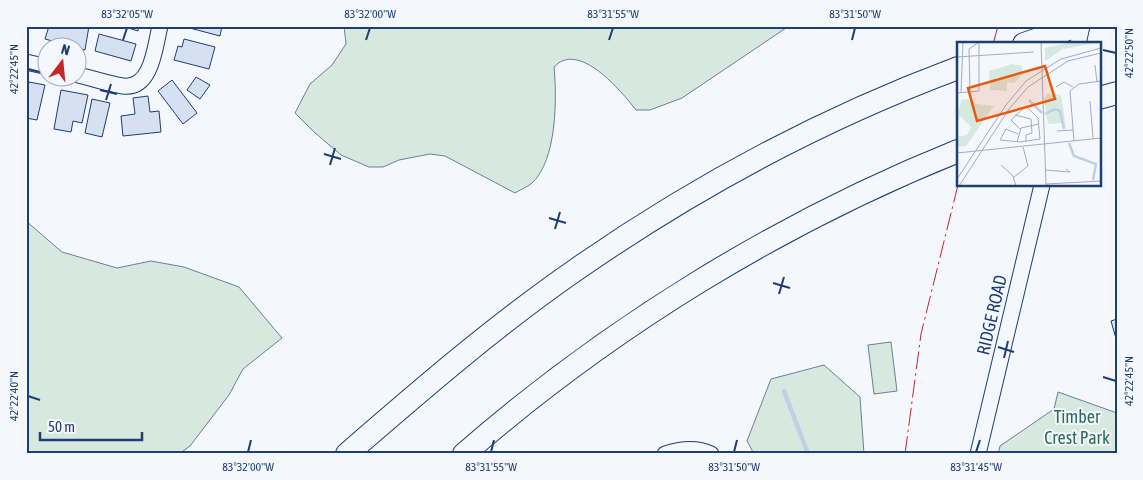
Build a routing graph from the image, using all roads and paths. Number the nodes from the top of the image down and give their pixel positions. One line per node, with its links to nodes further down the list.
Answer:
1 (160, 26): 7 (street)
2 (1077, 26): 4 (highway)
3 (1082, 26): 5 (street)
4 (1030, 42)
5 (1078, 42)
6 (957, 68): 12 (highway)
7 (88, 77)
8 (1117, 93): 9 (highway)
9 (1100, 98)
10 (957, 151): 13 (highway)
11 (1042, 186): 16 (street, RIDGE ROAD)
12 (347, 454)
13 (464, 454)
14 (665, 454): 15 (street)
15 (711, 454)
16 (978, 454)

